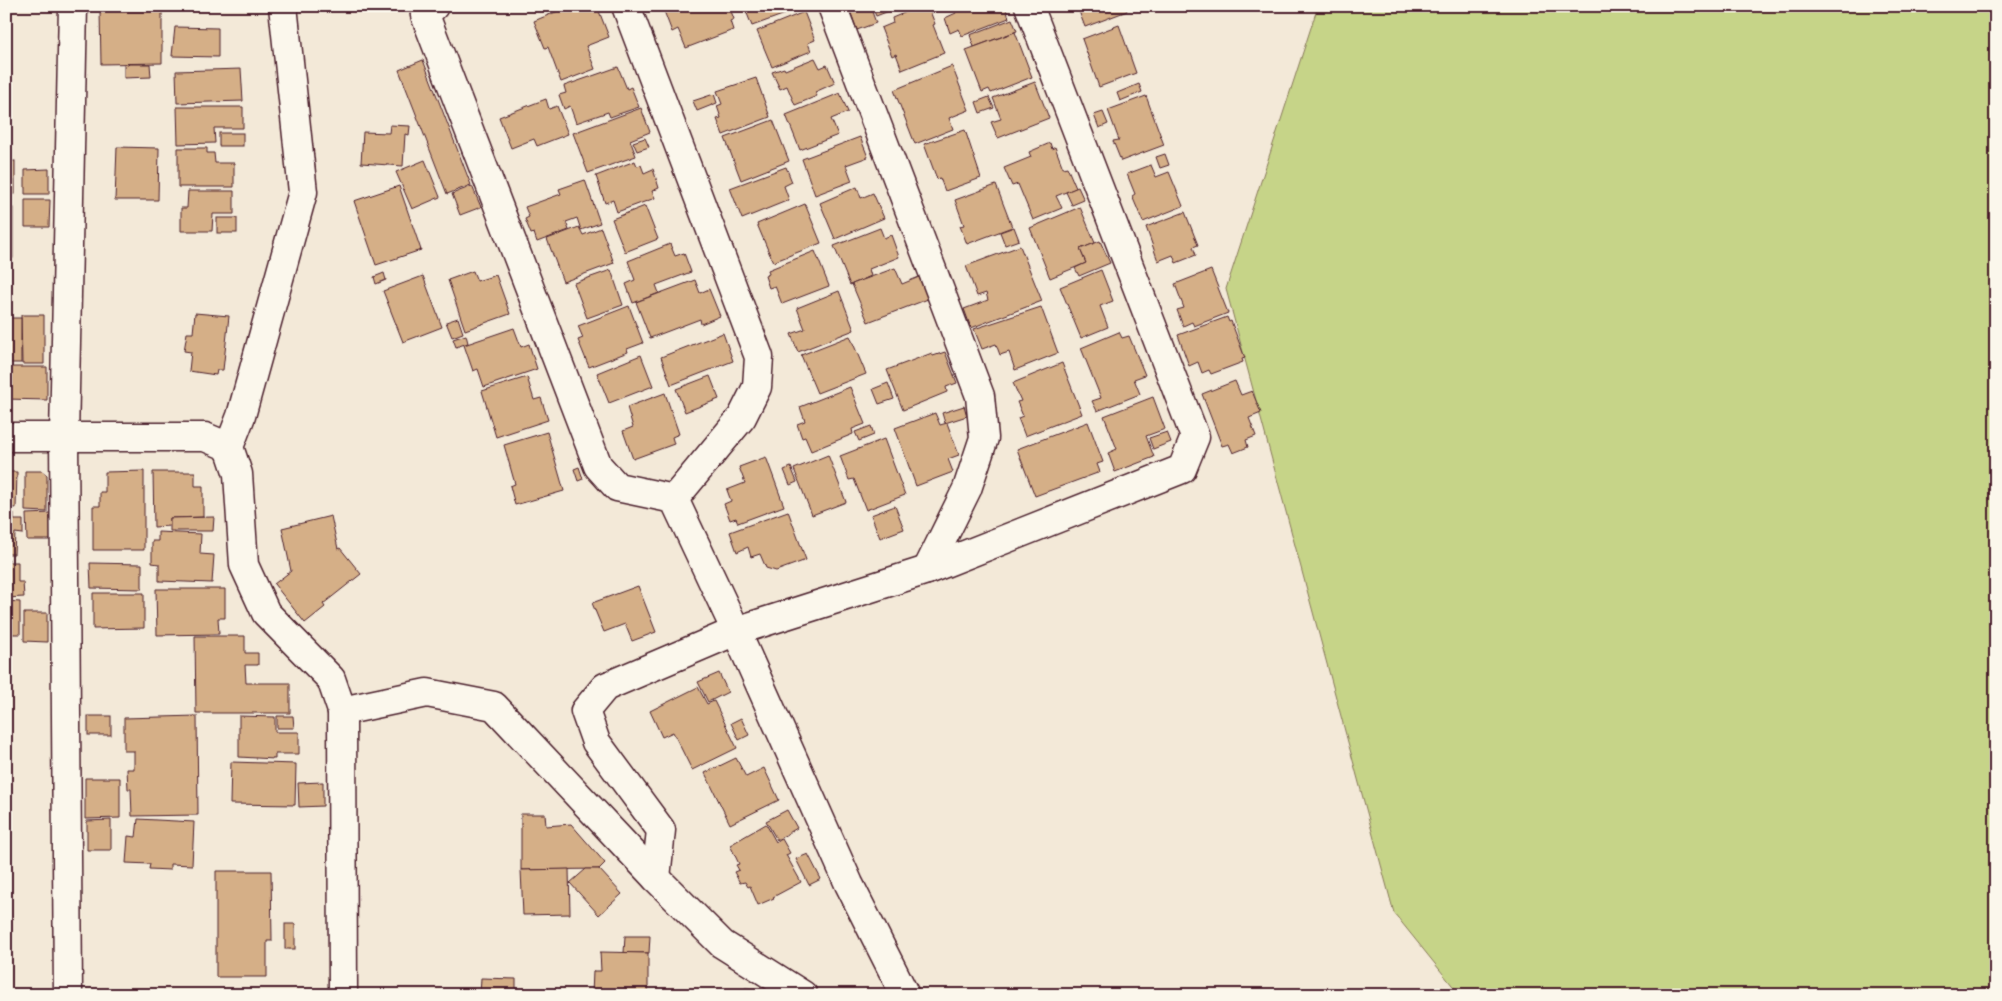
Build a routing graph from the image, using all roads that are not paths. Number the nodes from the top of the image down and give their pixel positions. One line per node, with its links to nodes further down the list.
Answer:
1 (73, 6): 8 (street)
2 (284, 6): 9 (street)
3 (434, 6): 10 (street)
4 (626, 6): 10 (street)
5 (832, 6): 11 (street)
6 (1029, 6): 11 (street)
7 (6, 437): 8 (street)
8 (64, 437): 9 (street); 15 (street)
9 (229, 447): 13 (street)
10 (674, 499): 12 (street)
11 (927, 570): 12 (street)
12 (736, 631): 14 (street); 18 (street)
13 (342, 711): 14 (street); 16 (street)
14 (656, 878): 17 (street)
15 (68, 995)
16 (343, 995)
17 (803, 995)
18 (905, 995)

